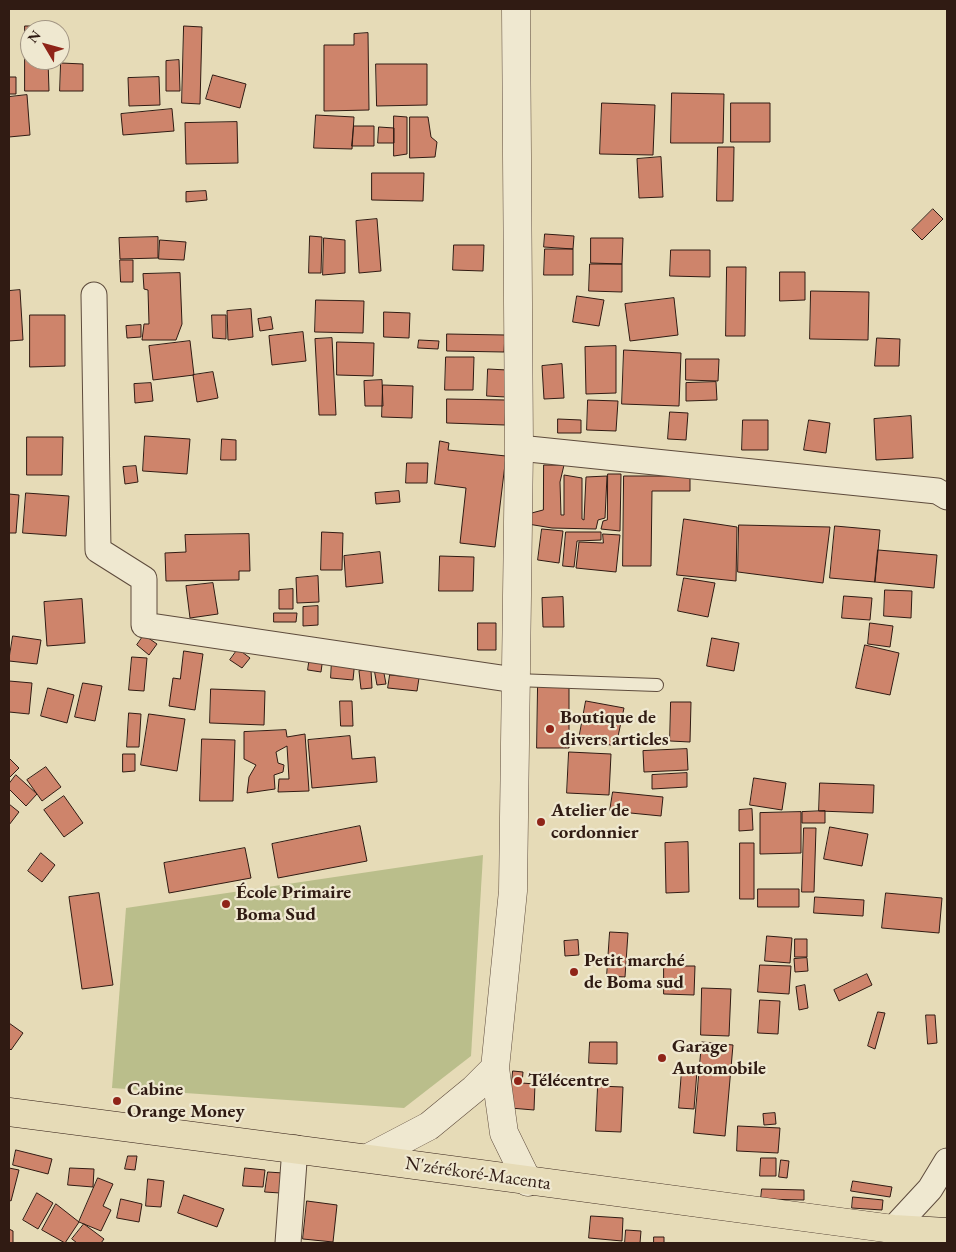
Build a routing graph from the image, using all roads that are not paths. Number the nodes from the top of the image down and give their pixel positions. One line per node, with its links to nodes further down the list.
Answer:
1 (516, 9): 3 (street)
2 (94, 295): 5 (street)
3 (519, 448): 4 (street); 5 (street)
4 (947, 497)
5 (515, 680): 6 (lane); 7 (street)
6 (657, 685)
7 (495, 1068): 10 (street); 12 (street)
8 (9, 1112): 9 (highway, N'zérékoré-Macenta)
9 (296, 1148): 10 (highway, N'zérékoré-Macenta); 15 (street)
10 (368, 1158): 12 (highway, N'zérékoré-Macenta)
11 (947, 1161): 13 (street)
12 (528, 1182): 13 (highway, N'zérékoré-Macenta)
13 (893, 1229): 14 (highway, N'zérékoré-Macenta)
14 (947, 1232)
15 (288, 1243)

